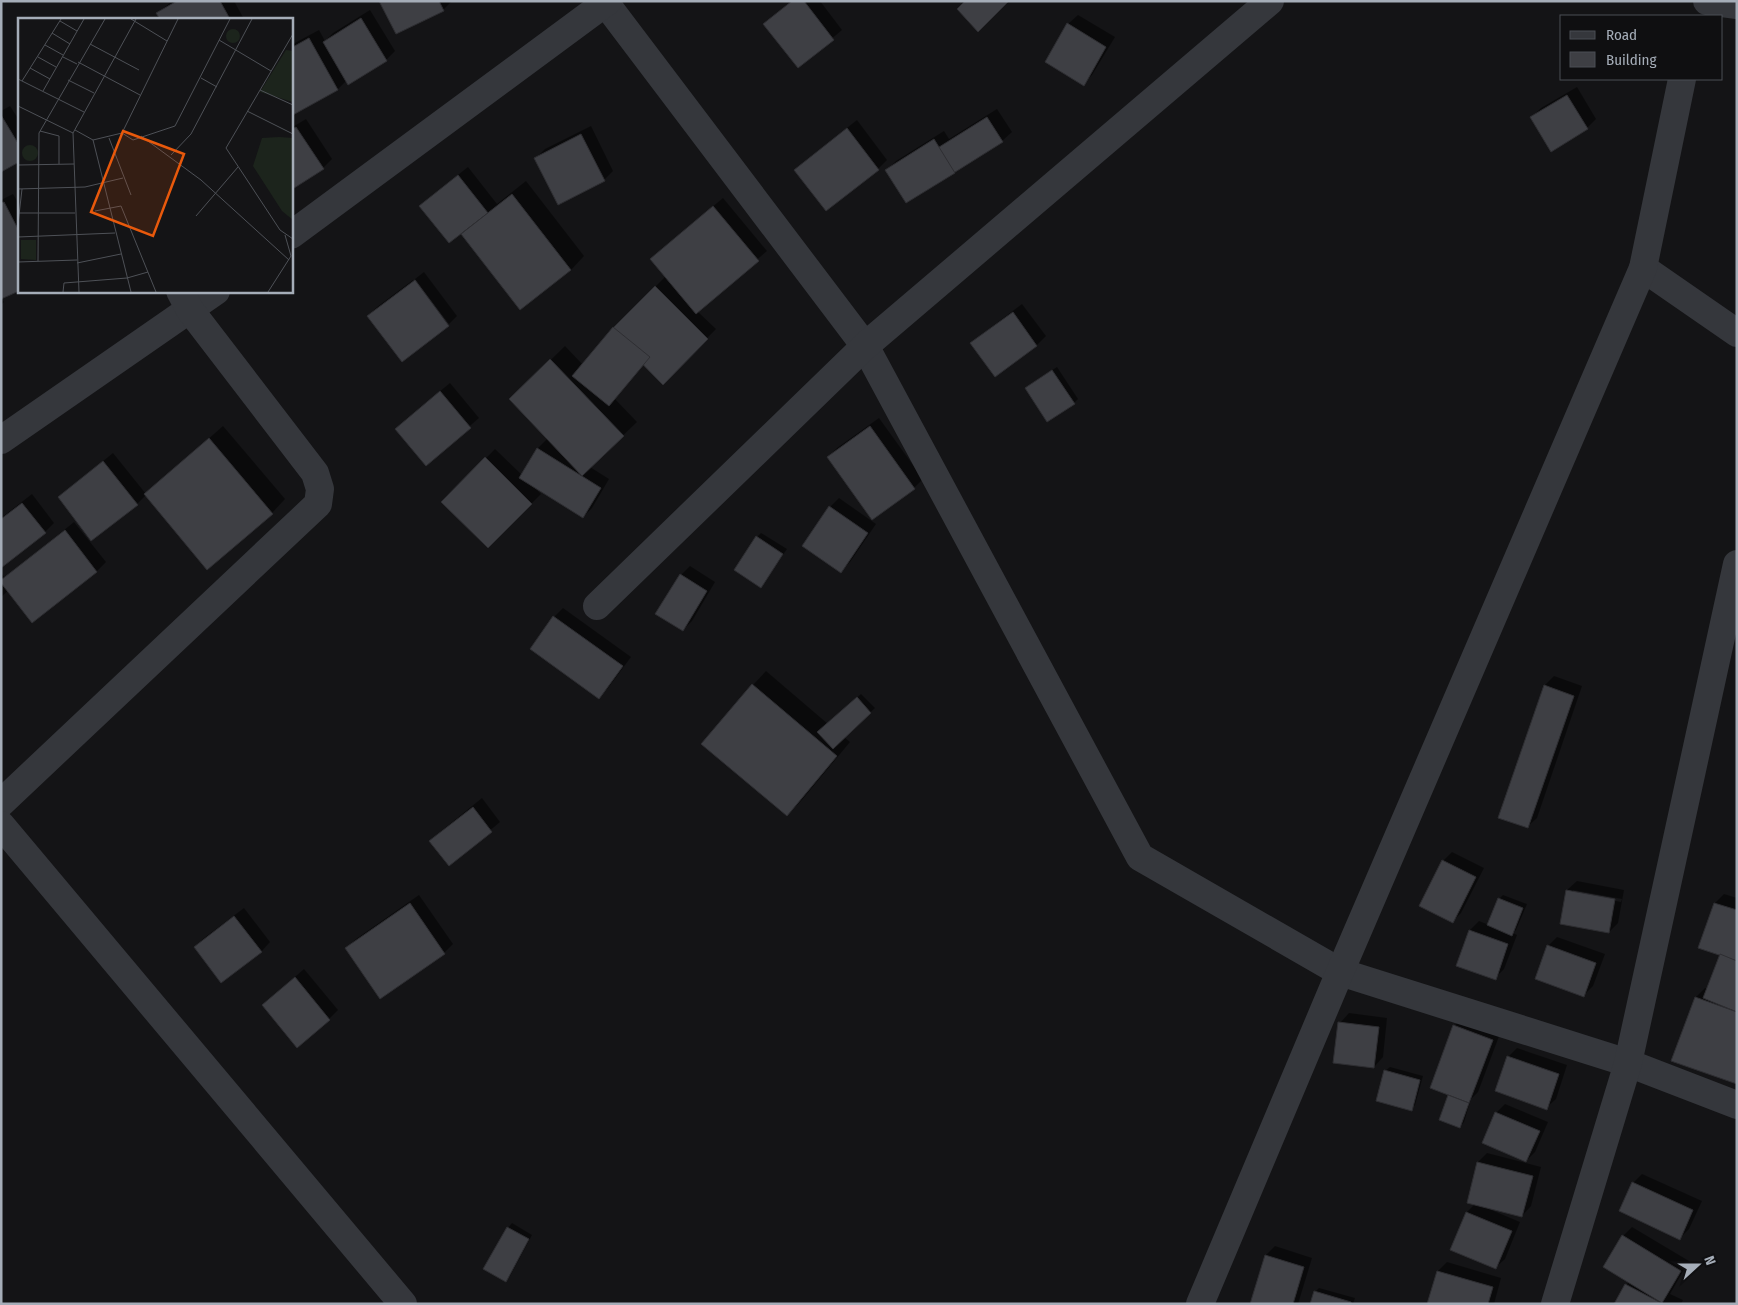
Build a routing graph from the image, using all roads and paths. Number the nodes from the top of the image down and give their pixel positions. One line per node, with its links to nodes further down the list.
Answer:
1 (1270, 1): 13 (street)
2 (1698, 1): 6 (street)
3 (1707, 1): 5 (street)
4 (606, 2): 8 (street); 13 (street)
5 (1737, 5)
6 (1695, 15)
7 (1682, 80): 9 (street)
8 (292, 234)
9 (1643, 268): 12 (street); 19 (street)
10 (213, 292): 11 (street)
11 (185, 301): 14 (street); 17 (street)
12 (1737, 333)
13 (864, 346): 16 (street); 19 (street)
14 (1, 440)
15 (1737, 564): 20 (street)
16 (598, 606)
17 (1, 803)
18 (1, 825): 22 (street)
19 (1340, 972): 20 (street); 23 (street)
20 (1628, 1063): 21 (street); 24 (street)
21 (1737, 1105)
22 (403, 1304)
23 (1200, 1304)
24 (1555, 1304)

